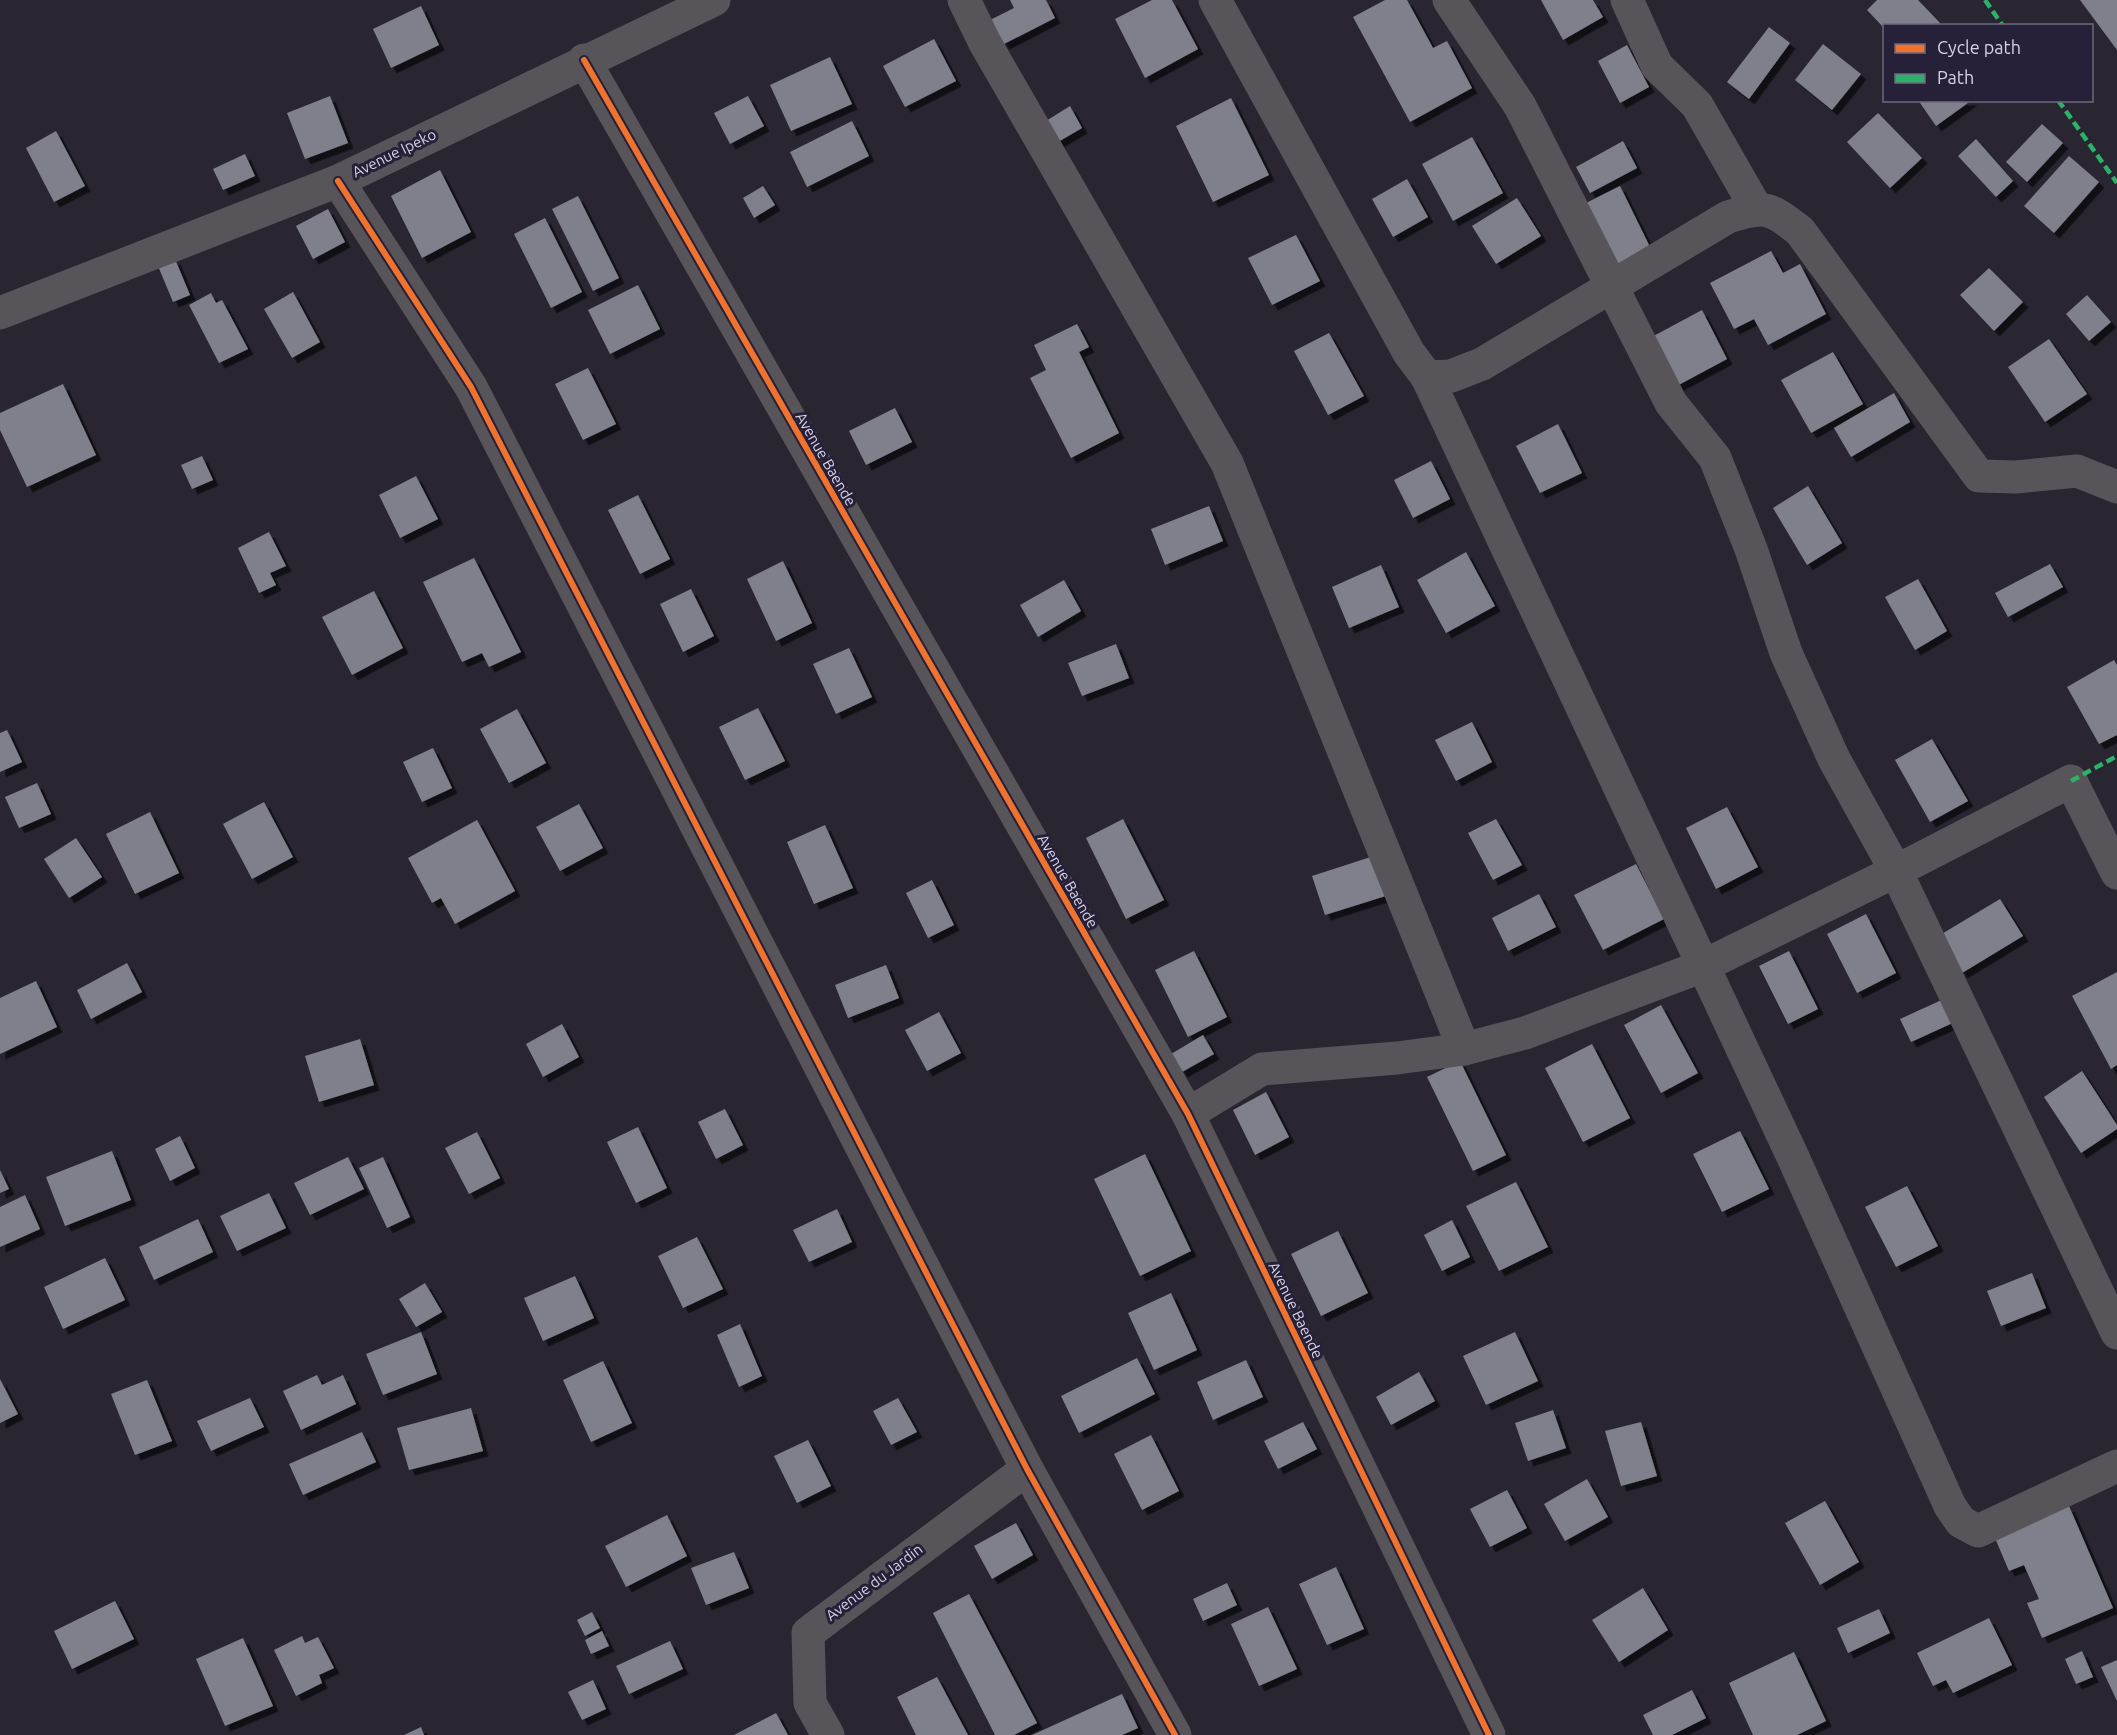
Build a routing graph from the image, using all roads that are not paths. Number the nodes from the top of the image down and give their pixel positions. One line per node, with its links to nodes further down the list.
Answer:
1 (714, 0): 6 (street, Avenue Ipeko)
2 (964, 0): 16 (street)
3 (1215, 0): 11 (street)
4 (1449, 0): 9 (street)
5 (1627, 0): 8 (street)
6 (584, 60): 7 (street, Avenue Ipeko); 17 (street, Avenue Baende)
7 (338, 180): 10 (street, Avenue Ipeko); 20 (street)
8 (1756, 208): 9 (street); 12 (street)
9 (1612, 287): 11 (street); 13 (street)
10 (0, 313)
11 (1427, 377): 15 (street)
12 (2117, 487)
13 (1896, 871): 14 (street); 15 (street); 18 (street)
14 (2117, 873)
15 (1703, 966): 16 (street); 19 (street)
16 (1464, 1049): 17 (street)
17 (1188, 1114): 23 (street, Avenue Baende)
18 (2117, 1333)
19 (2117, 1466)
20 (1027, 1469): 21 (street, Avenue du Jardin); 22 (street)
21 (828, 1735)
22 (1175, 1735)
23 (1489, 1735)

